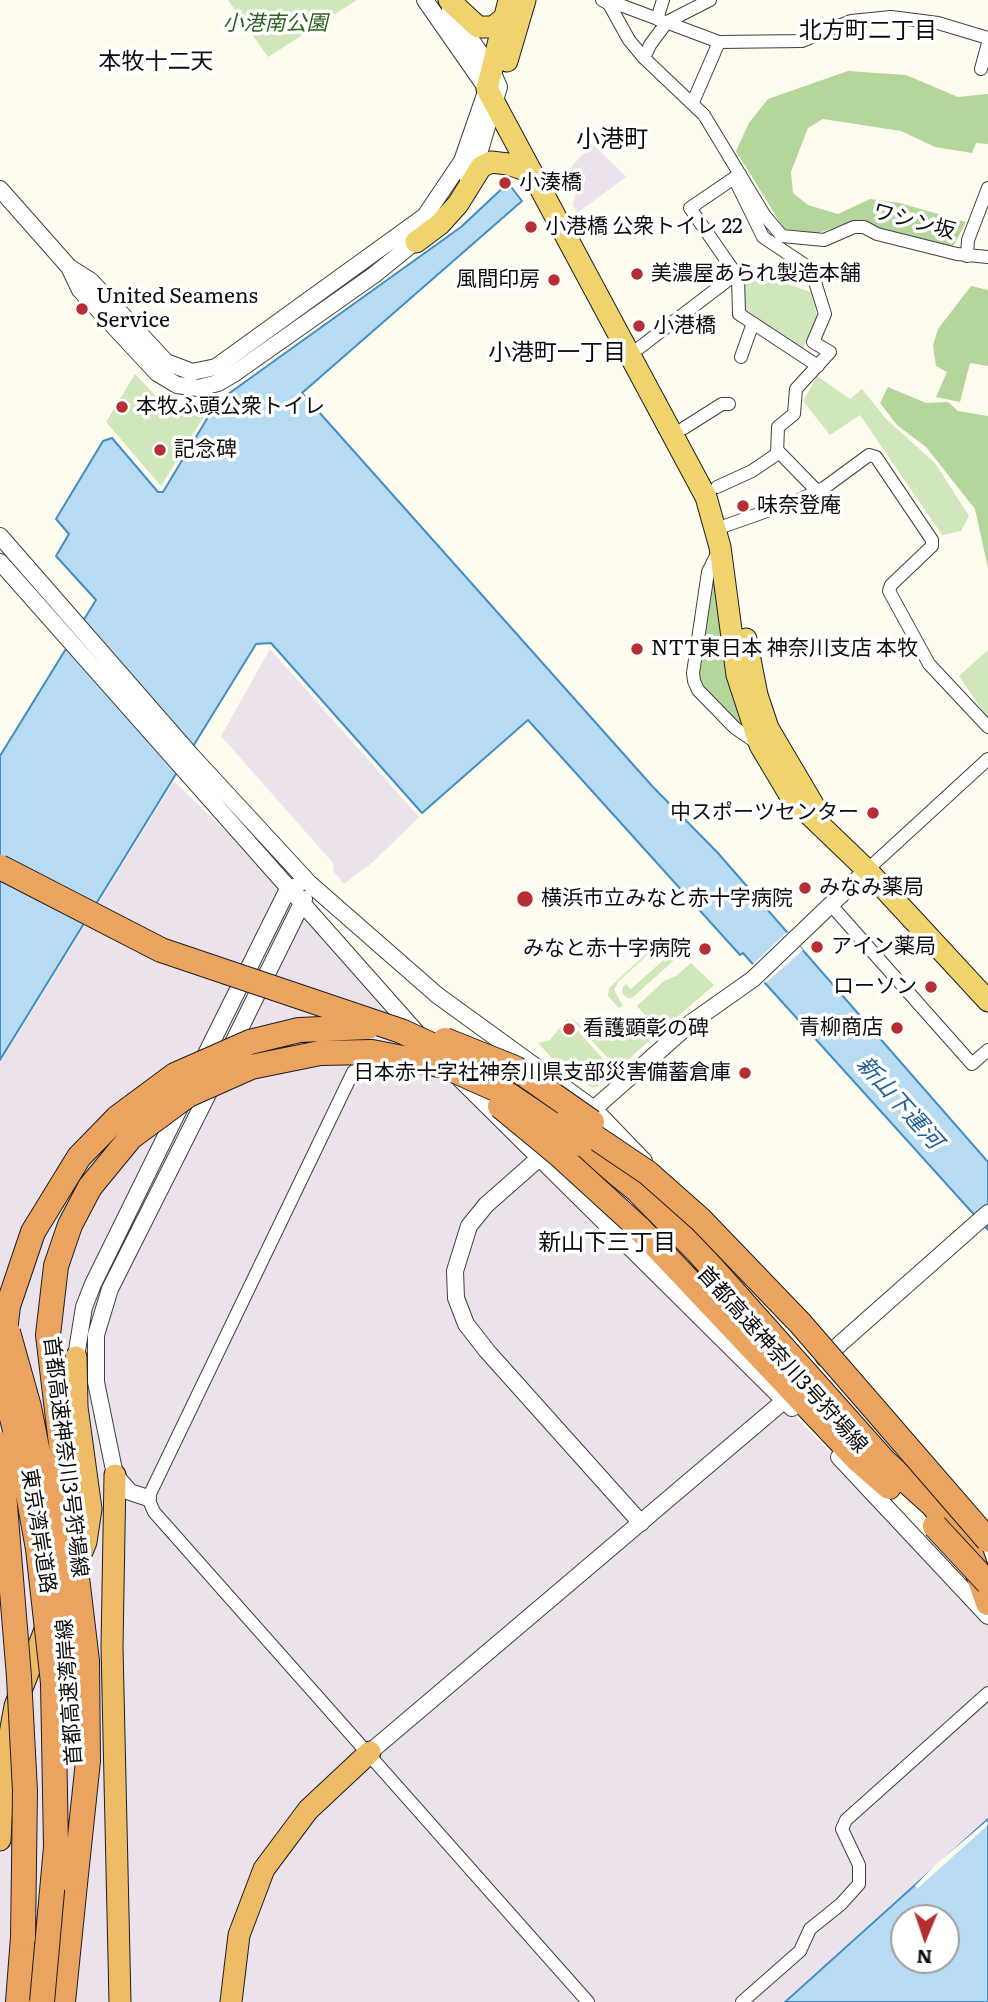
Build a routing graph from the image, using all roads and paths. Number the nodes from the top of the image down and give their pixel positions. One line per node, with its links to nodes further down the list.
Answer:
1 (425, 0): 14 (street)
2 (443, 0): 14 (street)
3 (449, 0): 8 (main road)
4 (525, 0): 14 (main road)
5 (663, 0): 9 (street)
6 (710, 0): 9 (street)
7 (606, 2): 9 (street); 12 (street)
8 (506, 10): 14 (main road)
9 (662, 20): 11 (street); 12 (street)
10 (988, 40): 11 (street); 13 (street)
11 (719, 42): 15 (street)
12 (644, 58): 15 (street)
13 (981, 69)
14 (493, 87): 16 (main road); 20 (street); 23 (street); 26 (main road)
15 (693, 102): 17 (street)
16 (531, 172): 20 (main road); 34 (main road)
17 (737, 175): 21 (street, ワシン坂); 24 (street); 28 (street)
18 (988, 188): 21 (street)
19 (0, 189): 23 (street)
20 (416, 243): 23 (street)
21 (967, 256): 22 (street, ワシン坂)
22 (988, 257)
23 (69, 267)
24 (736, 274): 25 (street); 26 (street)
25 (753, 323): 27 (street); 28 (street)
26 (639, 348): 30 (main road)
27 (741, 356)
28 (818, 366): 31 (street)
29 (729, 404): 30 (street)
30 (684, 428): 32 (main road)
31 (777, 450): 32 (street); 33 (street)
32 (717, 487): 34 (main road)
33 (817, 491): 34 (street); 38 (street)
34 (722, 534): 39 (main road); 39 (street); 42 (main road)
35 (0, 536): 37 (street)
36 (0, 562): 37 (street)
37 (67, 625): 41 (street)
38 (988, 727)
39 (760, 745): 42 (main road)
40 (988, 759): 44 (street)
41 (187, 761): 46 (street); 47 (street)
42 (834, 836): 44 (main road)
43 (0, 867): 71 (highway, bridge)
44 (867, 870): 48 (street); 50 (main road)
45 (0, 880): 69 (highway, bridge)
46 (309, 883): 47 (street); 49 (street); 54 (street)
47 (288, 889): 49 (street); 60 (street)
48 (831, 905): 52 (street); 54 (street)
49 (302, 906): 51 (street); 66 (street)
50 (985, 990)
51 (428, 1045): 56 (street); 67 (street)
52 (988, 1050)
53 (568, 1103): 62 (highway, 首都高速神奈川3号狩場線, bridge); 71 (highway, 首都高速神奈川3号狩場線, bridge); 71 (highway, bridge)
54 (594, 1109): 56 (street); 61 (street)
55 (580, 1144): 69 (highway, 首都高速神奈川3号狩場線); 71 (highway); 78 (highway, 首都高速神奈川3号狩場線, bridge)
56 (539, 1158): 64 (street); 68 (street)
57 (984, 1217): 61 (street)
58 (0, 1305): 78 (highway, 首都高速湾岸線, bridge)
59 (0, 1356): 80 (highway, 東京湾岸道路, bridge)
60 (76, 1356): 77 (highway, bridge)
61 (824, 1358): 70 (street)
62 (0, 1371): 80 (highway, 首都高速湾岸線, bridge)
63 (0, 1382): 80 (highway, 東京湾岸道路, bridge)
64 (785, 1400): 68 (street); 74 (street)
65 (0, 1444): 79 (highway, bridge)
66 (114, 1475): 67 (street); 82 (highway)
67 (148, 1499): 76 (street)
68 (641, 1523): 76 (street)
69 (935, 1527): 72 (highway, 首都高速神奈川3号狩場線, bridge)
70 (988, 1528)
71 (984, 1546): 73 (highway)
72 (988, 1583)
73 (988, 1603)
74 (988, 1616)
75 (988, 1693): 85 (street)
76 (370, 1752): 83 (highway); 84 (street)
77 (0, 1840)
78 (75, 1884): 81 (highway, 首都高速湾岸線)
79 (18, 2002)
80 (43, 2002)
81 (63, 2002)
82 (121, 2002)
83 (231, 2002)
84 (589, 2002)
85 (742, 2002)

